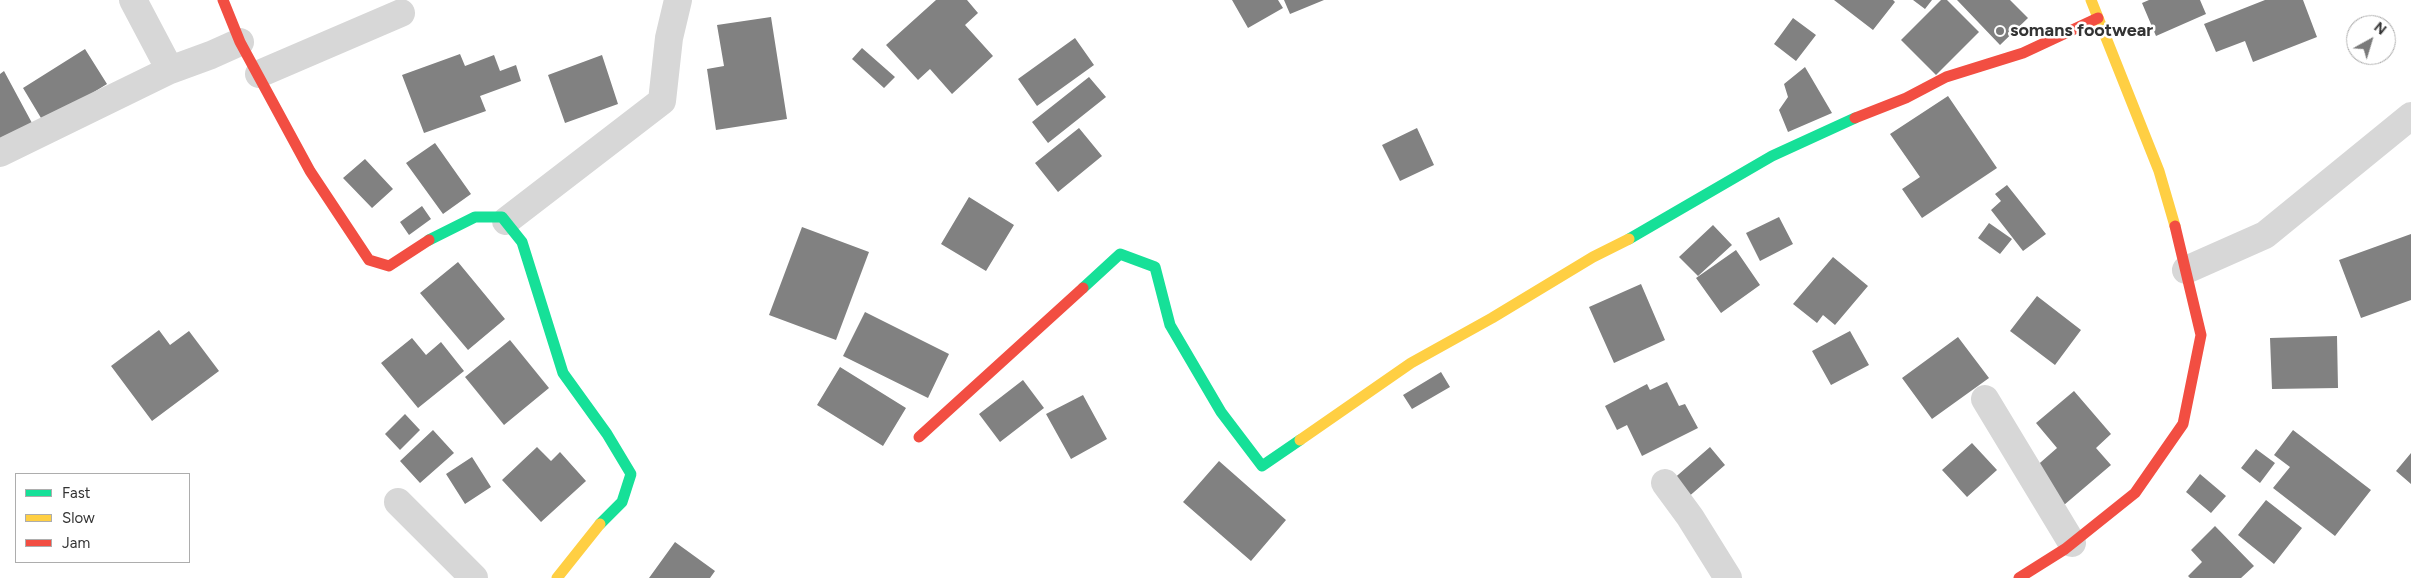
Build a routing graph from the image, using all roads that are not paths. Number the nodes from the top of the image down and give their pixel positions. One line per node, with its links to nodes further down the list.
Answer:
1 (133, 0): 8 (street)
2 (223, 0): 7 (street)
3 (678, 0): 12 (street)
4 (2091, 0): 6 (street)
5 (401, 12): 9 (street)
6 (2098, 18): 13 (street); 15 (street)
7 (240, 42): 8 (street); 9 (street)
8 (170, 70): 11 (street)
9 (259, 74): 12 (street)
10 (2411, 116): 13 (street)
11 (0, 153)
12 (506, 221): 20 (street)
13 (2186, 270): 18 (street)
14 (1984, 398): 18 (street)
15 (919, 437)
16 (1665, 483): 21 (street)
17 (398, 502): 19 (street)
18 (2072, 544): 22 (street)
19 (474, 578)
20 (557, 578)
21 (1728, 578)
22 (2019, 578)

